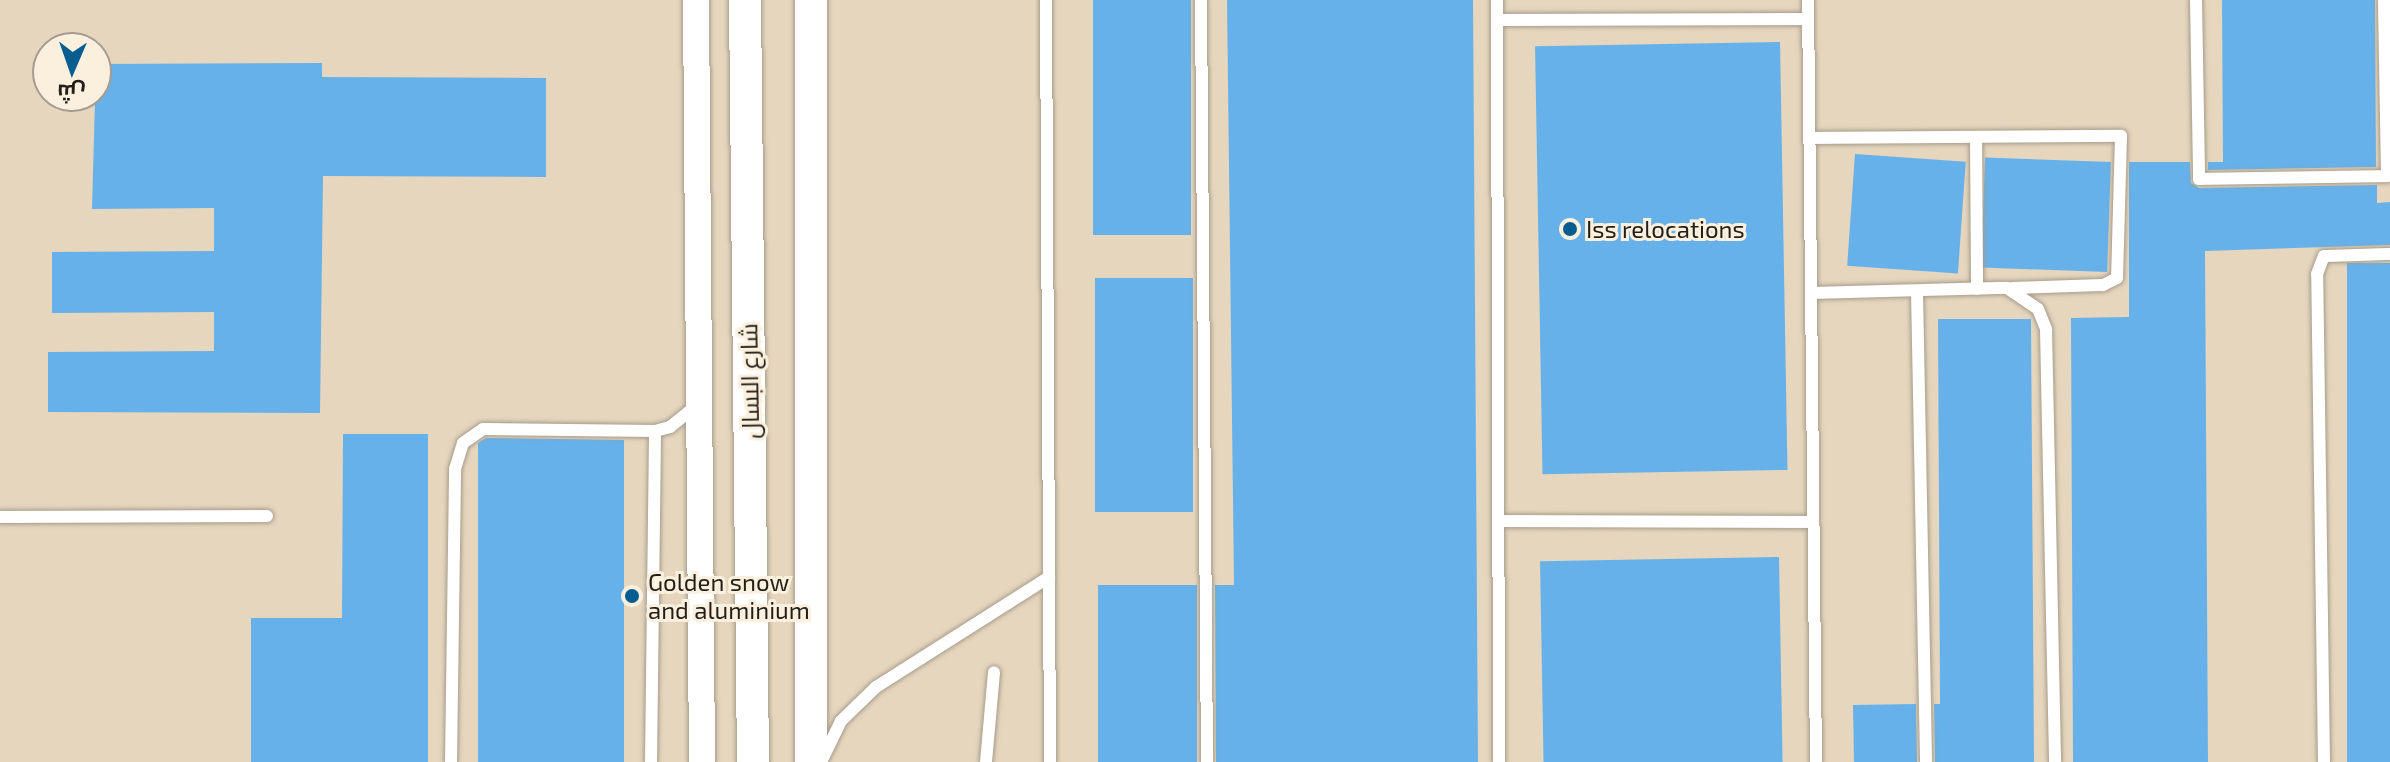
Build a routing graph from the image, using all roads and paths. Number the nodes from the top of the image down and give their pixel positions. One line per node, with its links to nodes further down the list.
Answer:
1 (696, 0): 20 (street)
2 (745, 0): 31 (street, شارع البسال)
3 (811, 0): 32 (street)
4 (1046, 0): 26 (lane)
5 (1201, 0): 36 (lane)
6 (1497, 0): 11 (lane)
7 (1808, 0): 10 (lane)
8 (2196, 0): 13 (lane)
9 (2384, 0): 13 (lane)
10 (1808, 19): 11 (lane); 14 (lane)
11 (1497, 20): 24 (lane)
12 (1976, 137): 14 (lane); 16 (lane); 17 (lane)
13 (2388, 137)
14 (1809, 138): 19 (lane)
15 (2390, 254): 41 (lane)
16 (2007, 288): 17 (lane); 40 (lane)
17 (1977, 289): 18 (lane)
18 (1917, 291): 19 (lane); 39 (lane)
19 (1811, 293): 25 (lane)
20 (698, 404): 21 (lane); 30 (street)
21 (655, 431): 28 (lane); 29 (lane)
22 (267, 516): 23 (lane)
23 (0, 517)
24 (1499, 521): 25 (lane); 37 (lane)
25 (1813, 522): 38 (lane)
26 (1049, 577): 33 (lane); 35 (lane)
27 (994, 672): 34 (lane)
28 (451, 762)
29 (651, 762)
30 (702, 762)
31 (753, 762)
32 (811, 762)
33 (821, 762)
34 (986, 762)
35 (1050, 762)
36 (1207, 762)
37 (1499, 762)
38 (1816, 762)
39 (1926, 762)
40 (2055, 762)
41 (2324, 762)

